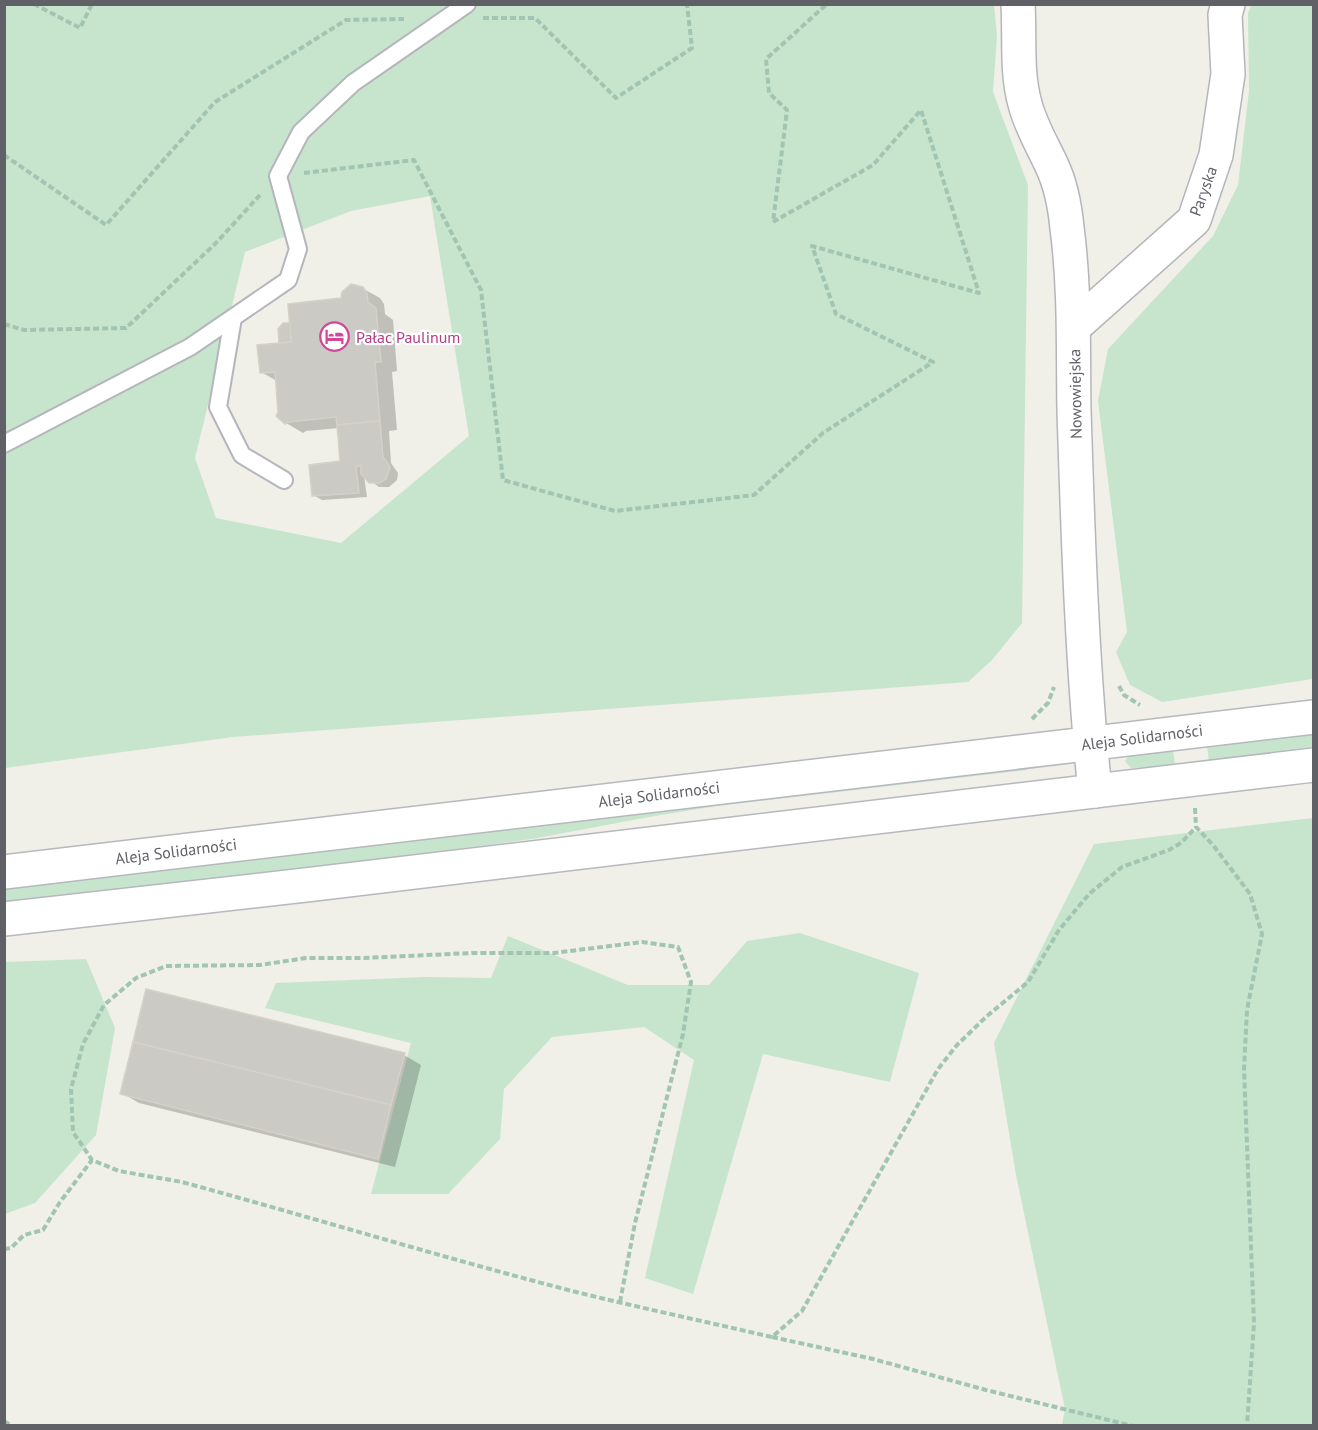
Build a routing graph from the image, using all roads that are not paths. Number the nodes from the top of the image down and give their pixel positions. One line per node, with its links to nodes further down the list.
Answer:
1 (467, 4): 4 (lane)
2 (1018, 4): 5 (main road, Nowowiejska)
3 (1228, 4): 5 (main road, Paryska)
4 (233, 318): 6 (lane); 7 (lane)
5 (1074, 327): 9 (main road, Nowowiejska)
6 (4, 444)
7 (284, 480)
8 (1314, 717): 9 (main road, Aleja Solidarności)
9 (1090, 743): 11 (main road, Nowowiejska); 12 (main road, Aleja Solidarności)
10 (1314, 765): 11 (main road)
11 (1095, 791): 13 (main road)
12 (4, 872)
13 (4, 919)

